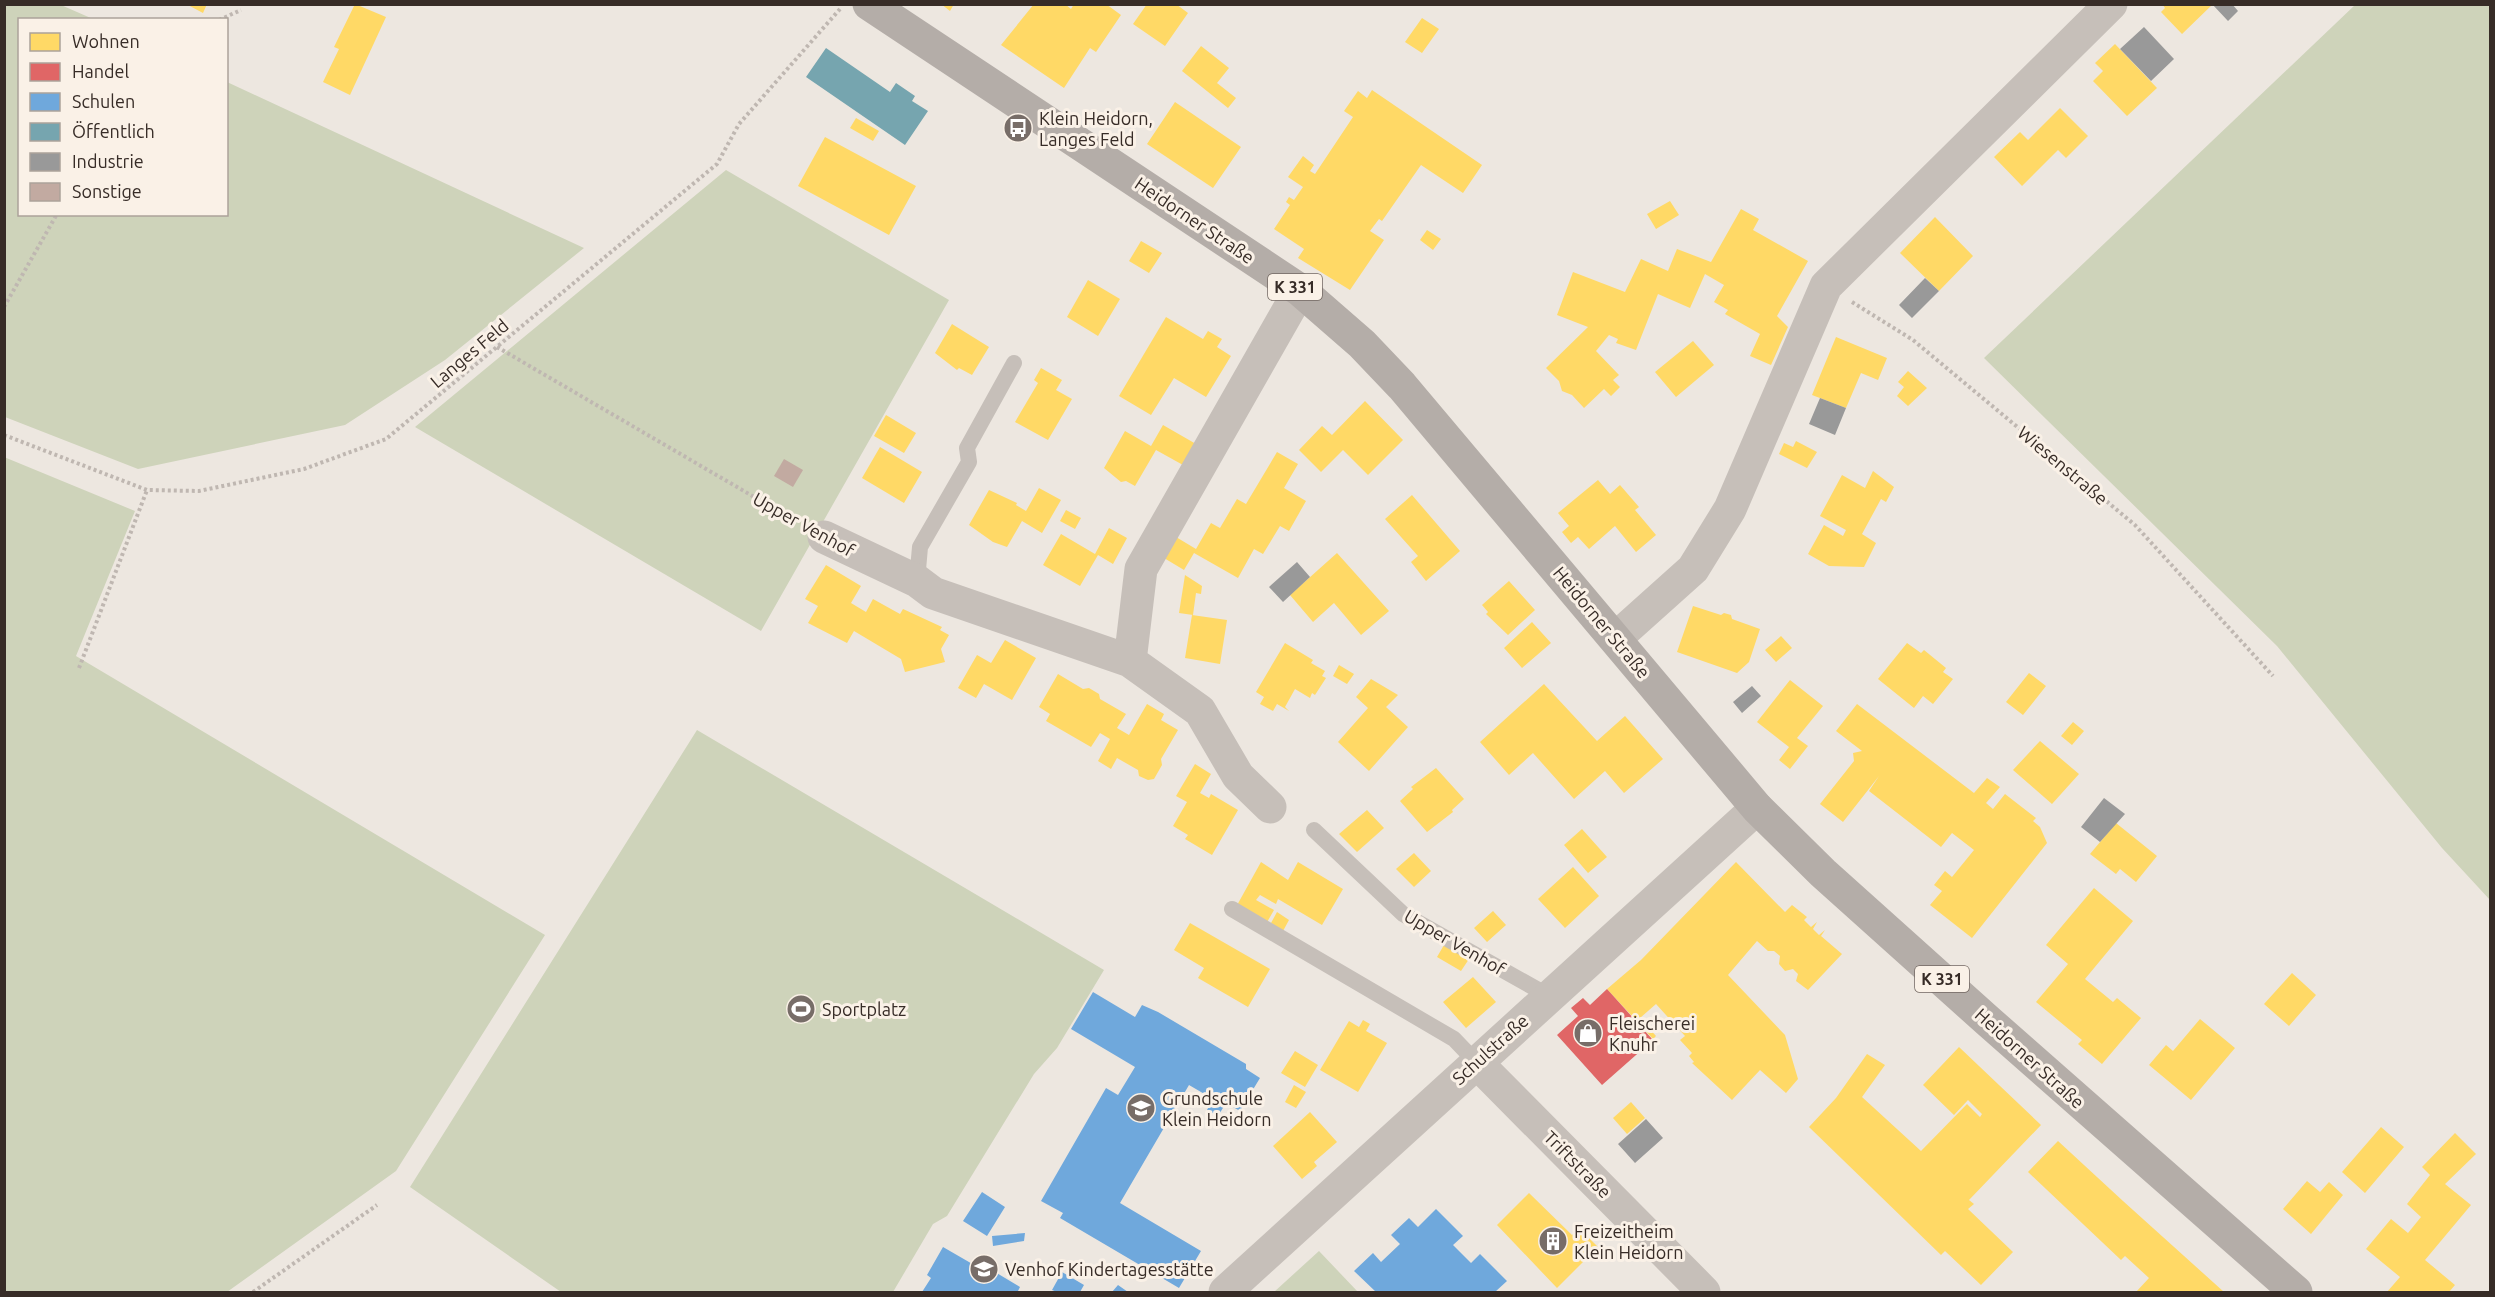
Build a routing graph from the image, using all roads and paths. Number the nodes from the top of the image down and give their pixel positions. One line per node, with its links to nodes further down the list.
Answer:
1 (844, 4): 10 (path, Langes Feld)
2 (868, 4): 8 (main road, Heidorner Straße / K 331)
3 (2111, 4): 7 (street)
4 (241, 10): 5 (path)
5 (223, 18)
6 (56, 216): 9 (path)
7 (1826, 286): 16 (street); 19 (path, Wiesenstraße)
8 (1300, 290): 16 (main road, Heidorner Straße / K 331); 17 (street)
9 (4, 307)
10 (497, 347): 13 (path, Langes Feld); 14 (path, Upper Venhof)
11 (1014, 363): 15 (lane)
12 (4, 435): 13 (path, Langes Feld)
13 (147, 490): 18 (path)
14 (824, 537): 15 (street, Upper Venhof)
15 (916, 581): 17 (street, Upper Venhof)
16 (1616, 638): 21 (main road, Heidorner Straße / K 331)
17 (1130, 661): 20 (street, Upper Venhof)
18 (79, 668)
19 (2273, 676)
20 (1270, 807)
21 (1757, 808): 24 (street, Schulstraße); 30 (main road, Heidorner Straße / K 331)
22 (1314, 830): 24 (lane, Upper Venhof)
23 (1232, 909): 25 (lane)
24 (1549, 996): 25 (street, Schulstraße)
25 (1476, 1062): 28 (street, Schulstraße); 29 (street, Triftstraße)
26 (377, 1205): 27 (path)
27 (253, 1293)
28 (1225, 1293)
29 (1704, 1293)
30 (2296, 1293)

